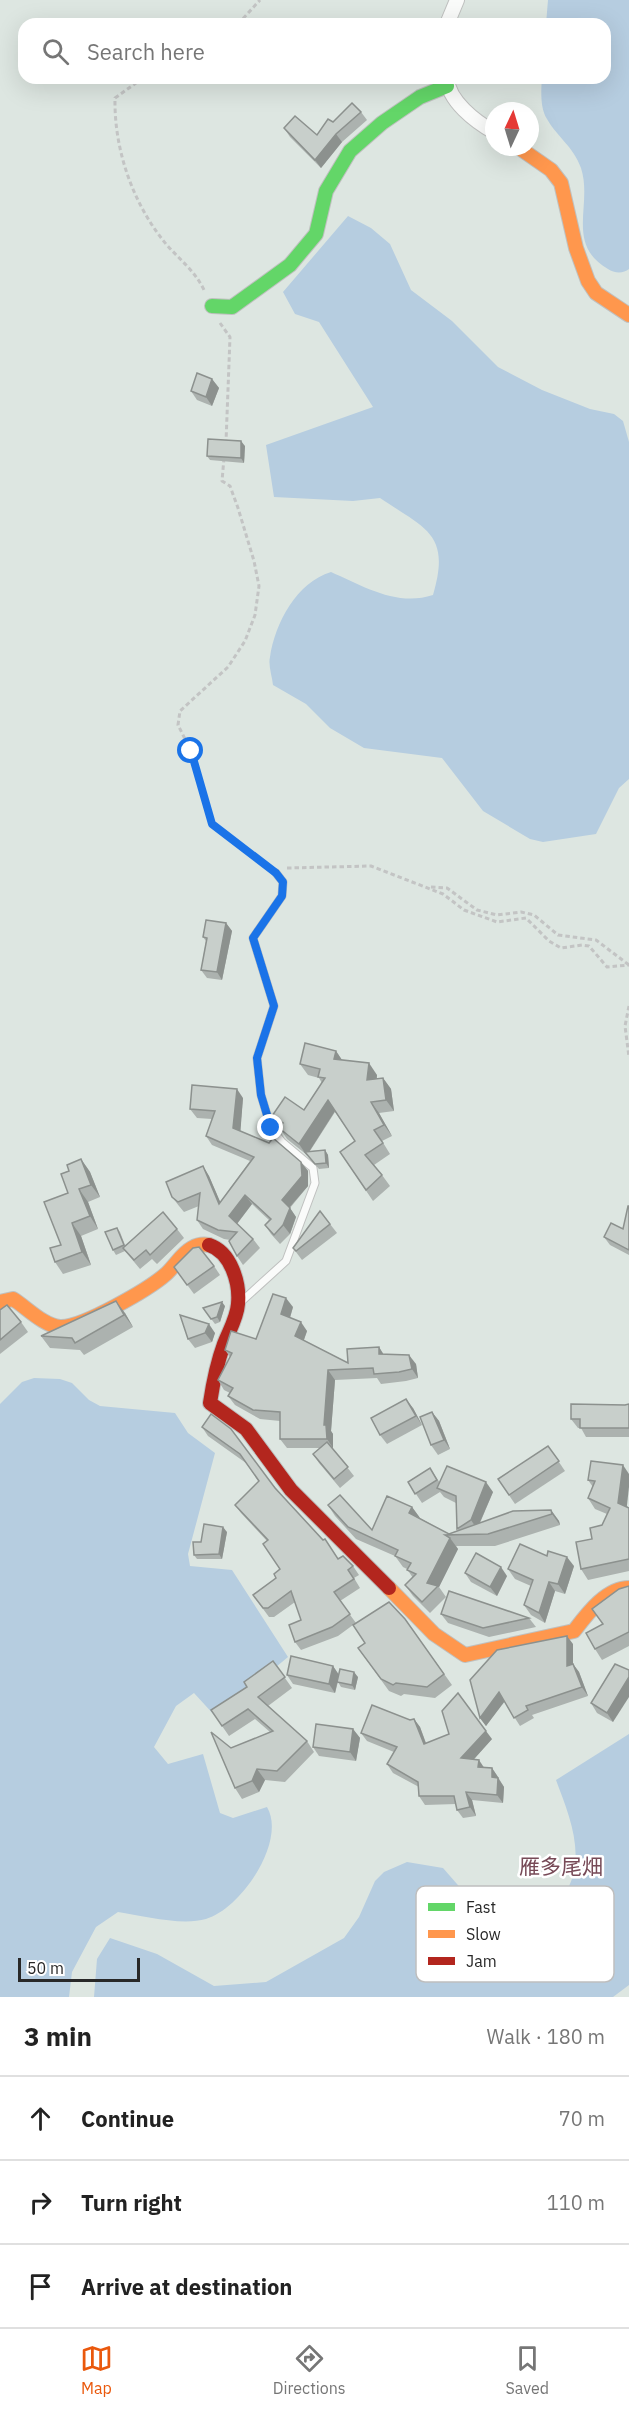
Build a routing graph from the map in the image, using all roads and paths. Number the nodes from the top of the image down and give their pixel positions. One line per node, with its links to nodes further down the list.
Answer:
1 (260, 0): 3 (path)
2 (457, 0): 4 (street)
3 (244, 18)
4 (450, 18)
5 (131, 84): 10 (path)
6 (443, 84): 10 (street)
7 (448, 84): 8 (street)
8 (485, 127)
9 (531, 156): 11 (street)
10 (212, 306): 12 (path)
11 (629, 315)
12 (276, 873): 13 (path); 18 (lane)
13 (421, 885): 14 (path); 14 (path)
14 (629, 965)
15 (629, 1006): 16 (path)
16 (629, 1057)
17 (0, 1302): 18 (street)
18 (238, 1305): 19 (street)
19 (629, 1588)

